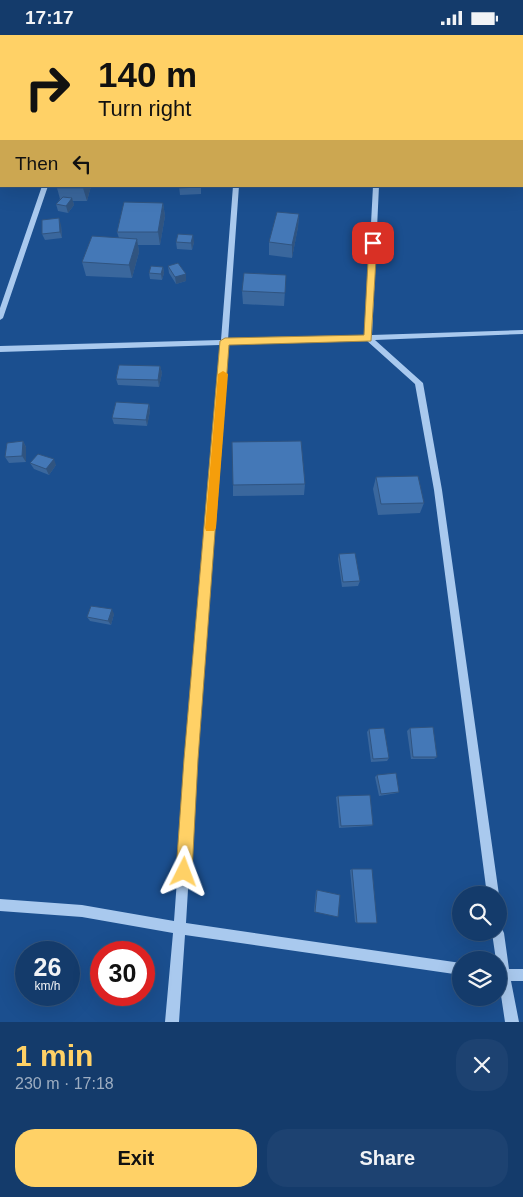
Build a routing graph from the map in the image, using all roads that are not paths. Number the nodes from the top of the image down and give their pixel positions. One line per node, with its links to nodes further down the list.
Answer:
1 (45, 187): 4 (street)
2 (236, 187): 7 (street)
3 (376, 187): 6 (street)
4 (0, 318)
5 (523, 332): 6 (street)
6 (368, 339): 7 (street); 9 (street)
7 (225, 341): 8 (street); 11 (street)
8 (0, 349)
9 (492, 886)
10 (0, 905): 11 (street)
11 (181, 928): 12 (street); 16 (street)
12 (452, 968)
13 (507, 975): 14 (street)
14 (523, 975)
15 (507, 1001): 17 (street)
16 (172, 1022)
17 (512, 1022)

